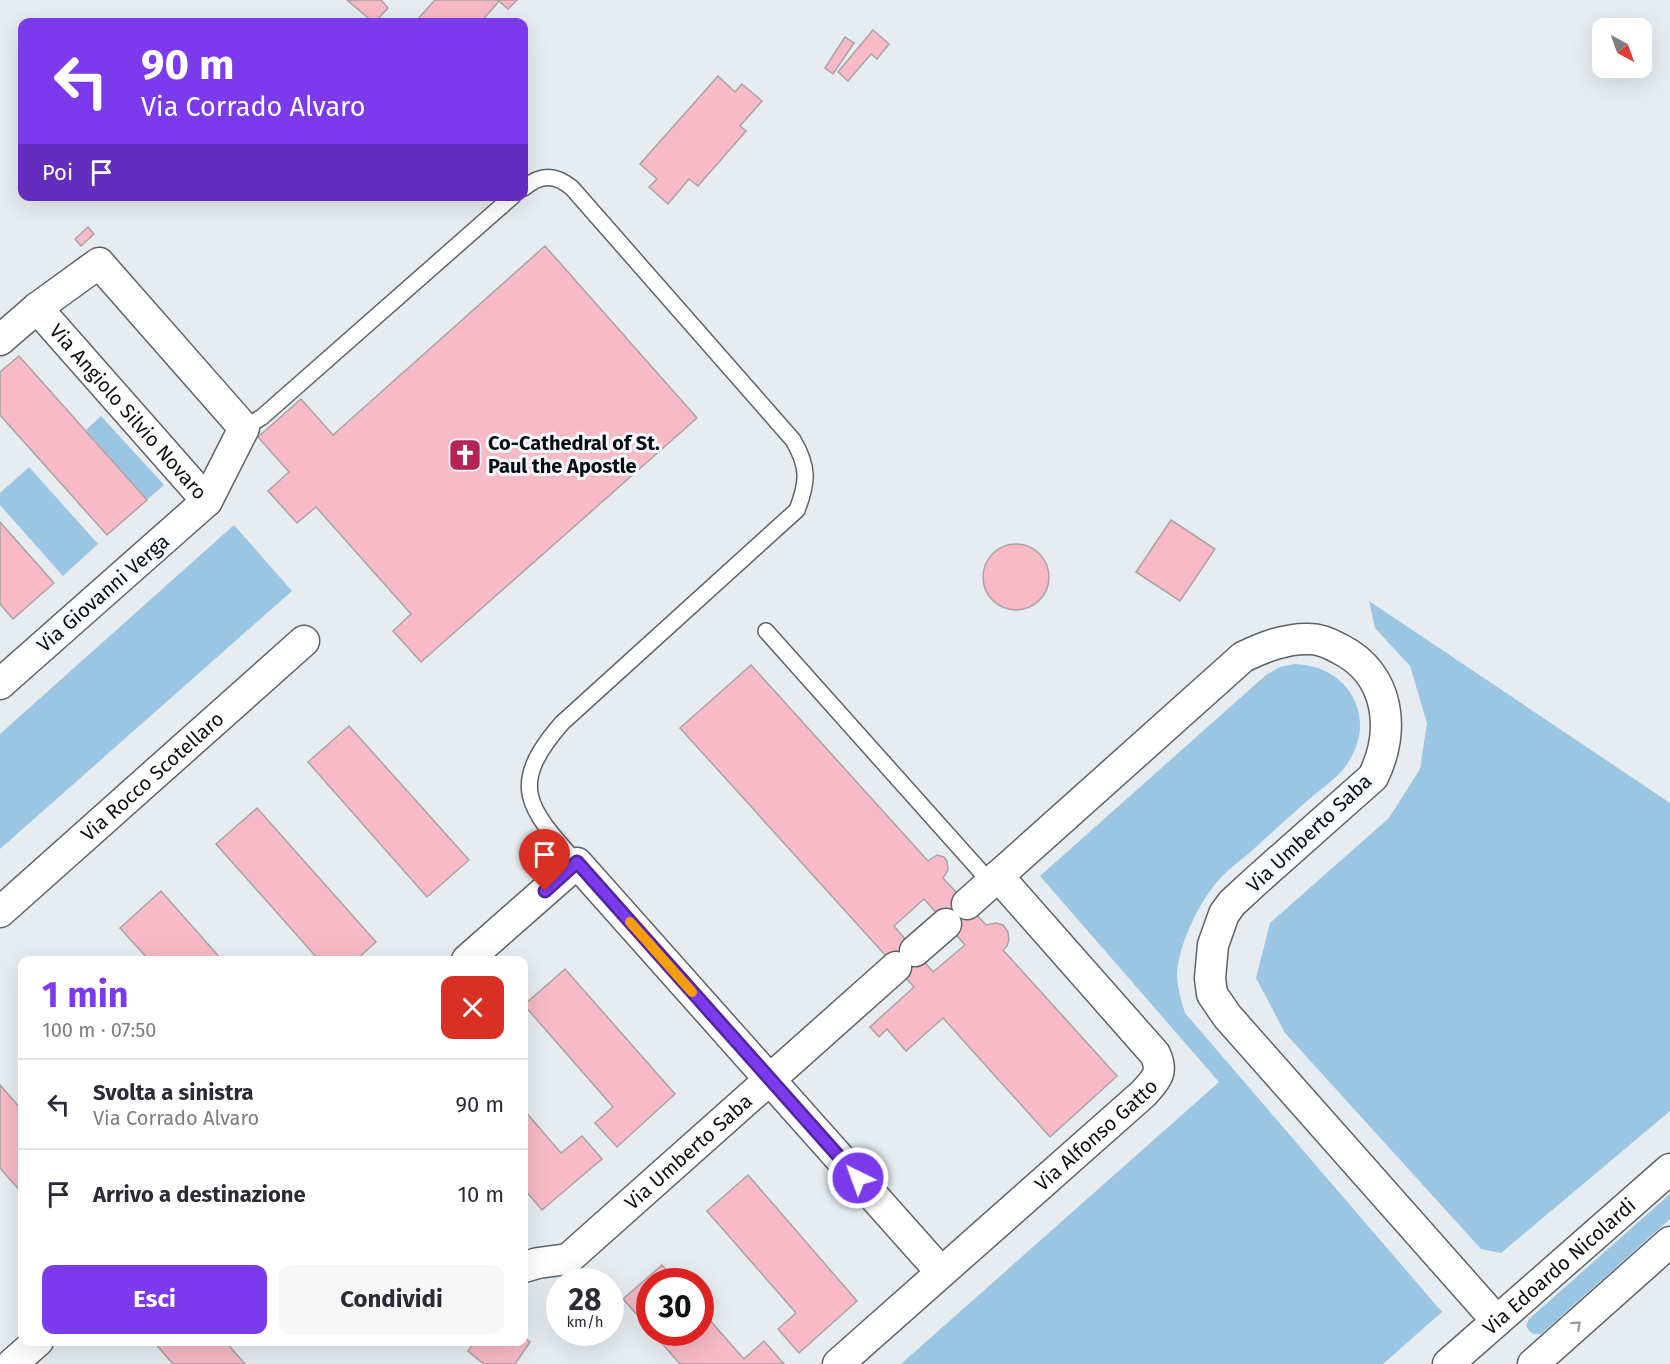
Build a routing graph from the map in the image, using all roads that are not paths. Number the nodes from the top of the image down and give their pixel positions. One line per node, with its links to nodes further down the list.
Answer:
1 (528, 184): 10 (lane)
2 (507, 201): 5 (lane)
3 (37, 308): 4 (street, Via Angiolo Silvio Novaro); 5 (street, Via Angiolo Silvio Novaro); 6 (street, Via Angiolo Silvio Novaro)
4 (0, 340)
5 (244, 428): 6 (street, Via Angiolo Silvio Novaro)
6 (207, 501): 9 (street, Via Giovanni Verga)
7 (766, 630): 11 (lane)
8 (304, 641): 12 (street, Via Rocco Scotellaro)
9 (0, 684)
10 (577, 862): 13 (street); 14 (street)
11 (994, 880): 14 (street, Via Umberto Saba); 18 (street, Via Alfonso Gatto); 19 (street, Via Umberto Saba)
12 (0, 912)
13 (471, 956)
14 (770, 1080): 17 (street, Via Umberto Saba); 18 (street)
15 (1670, 1169): 19 (street, Via Edoardo Nicolardi)
16 (1670, 1242): 24 (street, one-way to 16)
17 (528, 1266)
18 (941, 1272): 22 (street, Via Alfonso Gatto)
19 (1497, 1321): 23 (street, Via Edoardo Nicolardi)
20 (32, 1346): 21 (street)
21 (12, 1364)
22 (838, 1364)
23 (1448, 1364)
24 (1533, 1364)

